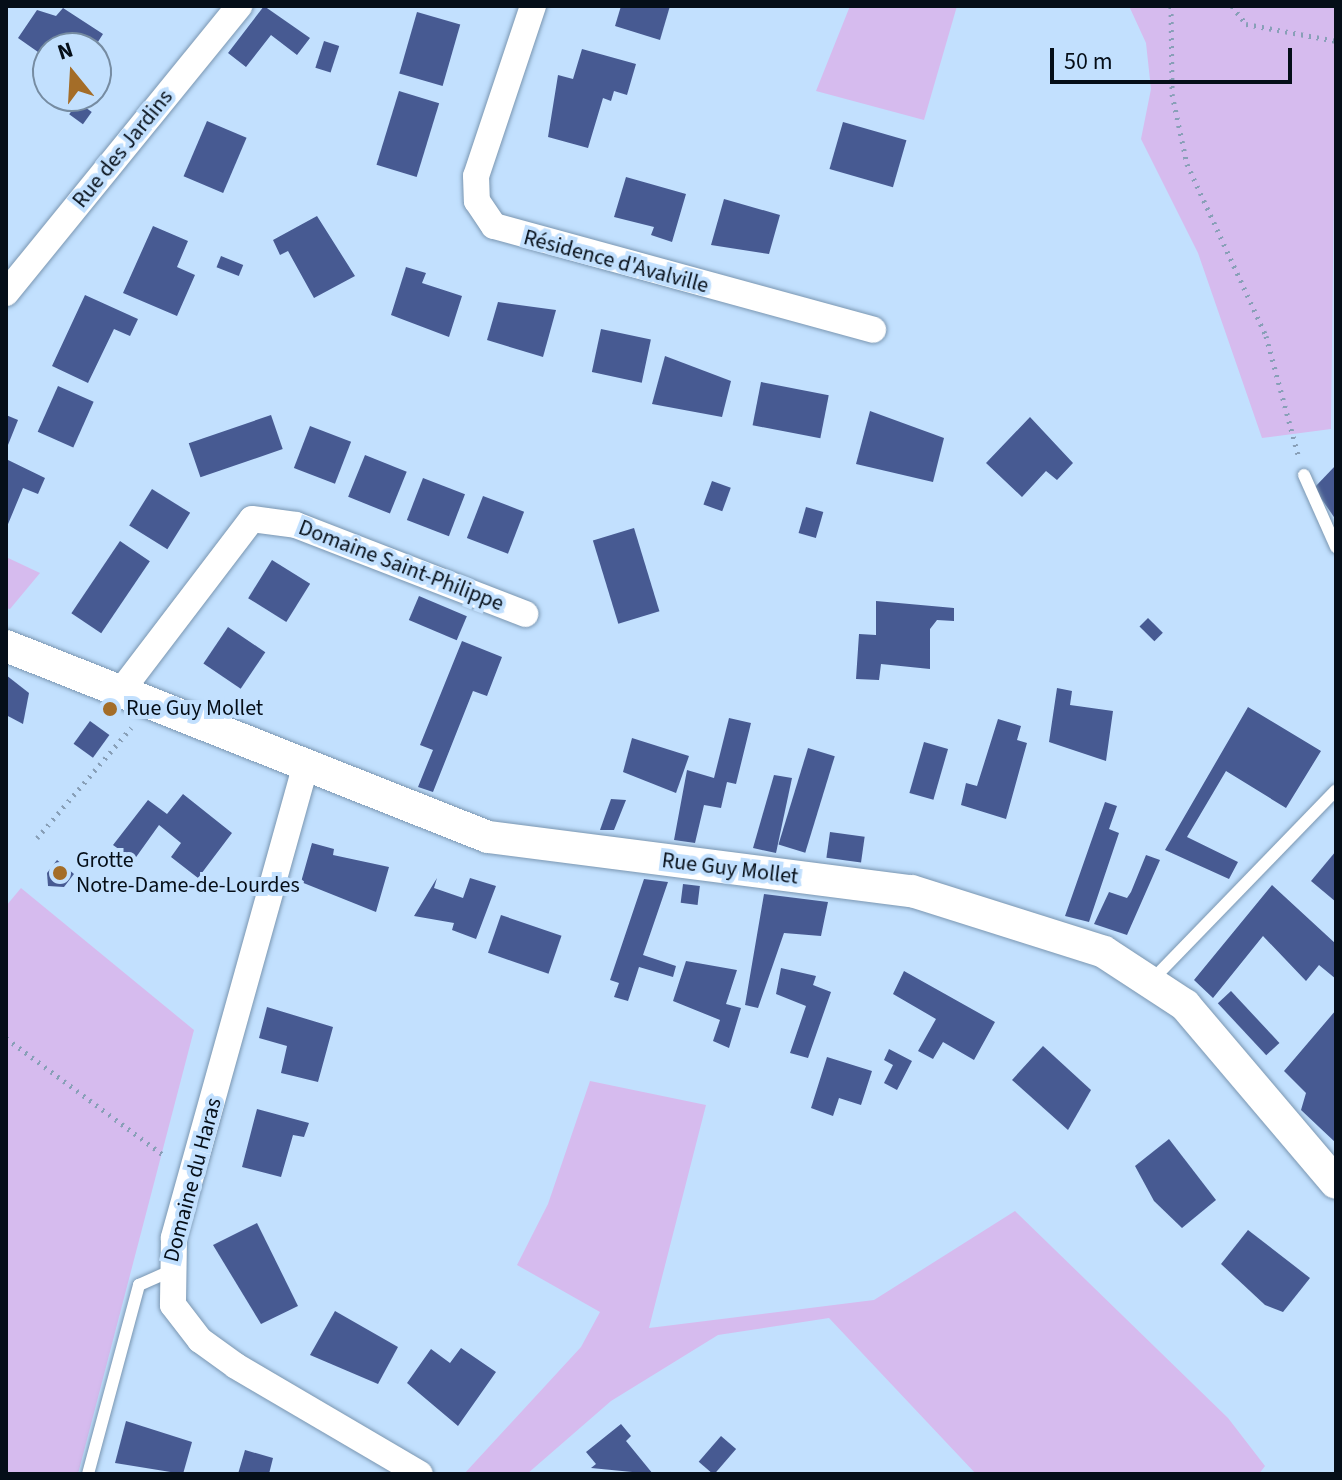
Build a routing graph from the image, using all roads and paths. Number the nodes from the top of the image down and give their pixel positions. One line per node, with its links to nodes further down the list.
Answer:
1 (239, 6): 6 (street, Rue des Jardins)
2 (533, 6): 7 (street, Résidence d'Avalville)
3 (1171, 6): 8 (path)
4 (1232, 6): 5 (path)
5 (1336, 41)
6 (6, 293)
7 (873, 330)
8 (1304, 475): 9 (lane)
9 (1336, 547)
10 (525, 614): 12 (street, Domaine Saint-Philippe)
11 (6, 646): 12 (street, Rue Guy Mollet)
12 (121, 691): 13 (street, Rue Guy Mollet)
13 (153, 703): 14 (street, Rue Guy Mollet); 16 (path)
14 (306, 764): 17 (street, Rue Guy Mollet); 19 (street, Domaine du Haras)
15 (1336, 790): 17 (lane)
16 (37, 838)
17 (1151, 980): 20 (street, Rue Guy Mollet)
18 (6, 1038): 19 (path)
19 (196, 1165): 21 (street, Domaine du Haras)
20 (1336, 1183)
21 (168, 1272): 22 (lane); 23 (street, Domaine du Haras)
22 (88, 1474)
23 (420, 1474)

